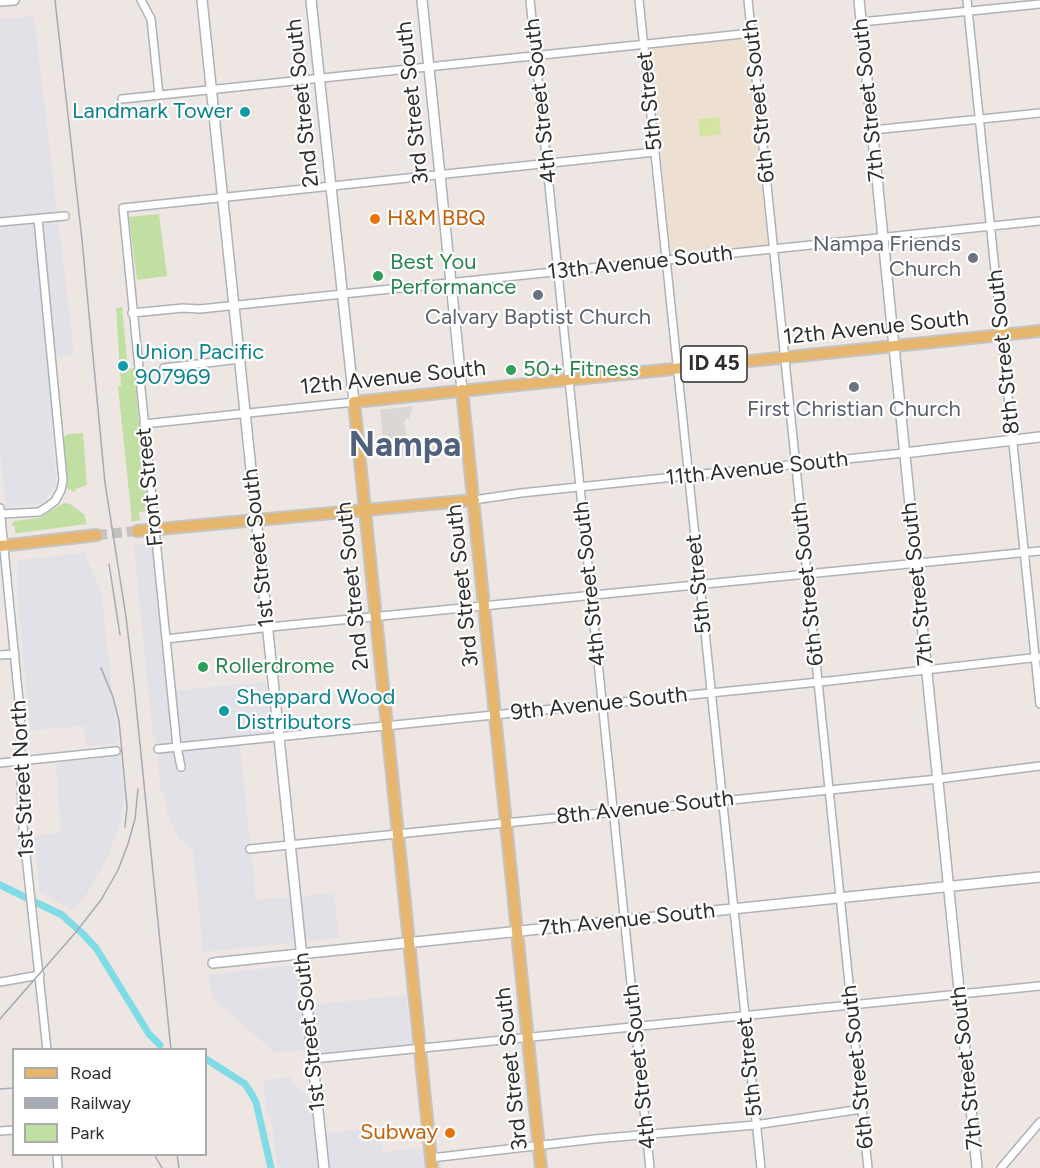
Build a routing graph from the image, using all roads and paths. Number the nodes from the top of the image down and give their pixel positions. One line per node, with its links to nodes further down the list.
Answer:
1 (14, 0): 11 (street)
2 (141, 0): 21 (street)
3 (202, 0): 20 (street, 1st Street South)
4 (311, 0): 19 (street, 2nd Street South)
5 (422, 0): 18 (street, 3rd Street South)
6 (530, 0): 17 (street, 4th Street South)
7 (639, 0): 16 (street, 5th Street)
8 (748, 0): 15 (street, 6th Street South)
9 (859, 0): 14 (street, 7th Street South)
10 (967, 0): 13 (street, 8th Street South)
11 (0, 2)
12 (1040, 3): 13 (street)
13 (968, 11): 14 (street); 24 (street, 8th Street South)
14 (861, 22): 25 (street, 7th Street South)
15 (752, 33): 16 (street); 37 (street, 6th Street South)
16 (644, 45): 17 (street); 26 (street, 5th Street)
17 (536, 56): 18 (street); 27 (street, 4th Street South)
18 (429, 66): 19 (street); 28 (street, 3rd Street South)
19 (320, 78): 20 (street); 29 (street, 2nd Street South)
20 (212, 90): 21 (street); 30 (street, 1st Street South)
21 (159, 95): 22 (street)
22 (122, 99)
23 (1040, 113): 24 (street)
24 (979, 119): 25 (street); 35 (street, 8th Street South)
25 (873, 130): 36 (street, 7th Street South)
26 (655, 152): 27 (street); 38 (street, 5th Street)
27 (547, 163): 28 (street); 39 (street, 4th Street South)
28 (440, 175): 29 (street); 40 (street, 3rd Street South)
29 (331, 186): 30 (street); 41 (street, 2nd Street South)
30 (223, 197): 42 (street, 1st Street South); 43 (street, Front Street)
31 (65, 216): 32 (street)
32 (38, 219): 33 (street); 65 (street)
33 (0, 222)
34 (1040, 222): 35 (street, 13th Avenue South)
35 (990, 227): 36 (street, 13th Avenue South); 45 (street, 8th Street South)
36 (884, 237): 37 (street, 13th Avenue South); 46 (street, 7th Street South)
37 (774, 249): 38 (street, 13th Avenue South); 47 (street, 6th Street South)
38 (666, 261): 39 (street, 13th Avenue South); 50 (street, 5th Street)
39 (558, 272): 40 (street, 13th Avenue South); 51 (street, 4th Street South)
40 (451, 283): 41 (street, 13th Avenue South); 52 (street, 3rd Street South)
41 (342, 294): 42 (street, 13th Avenue South); 53 (street, 2nd Street South)
42 (234, 305): 43 (street, 13th Avenue South); 48 (street, 1st Street South)
43 (132, 313): 55 (street, Front Street)
44 (1040, 331): 45 (main road, 12th Avenue South / ID 45)
45 (1001, 335): 46 (main road, 12th Avenue South / ID 45); 57 (street, 8th Street South)
46 (893, 346): 47 (main road, 12th Avenue South / ID 45); 58 (street, 7th Street South)
47 (785, 357): 50 (main road, 12th Avenue South / ID 45); 59 (street, 6th Street South)
48 (240, 359): 49 (street); 54 (street, 1st Street South)
49 (164, 368)
50 (677, 368): 51 (main road, 12th Avenue South / ID 45); 60 (street, 5th Street)
51 (569, 380): 52 (main road, 12th Avenue South / ID 45); 61 (street, 4th Street South)
52 (462, 390): 53 (main road, 12th Avenue South); 62 (main road, 3rd Street South)
53 (354, 402): 54 (street, 12th Avenue South); 64 (main road, 2nd Street South)
54 (245, 413): 55 (street, 12th Avenue South); 66 (street, 1st Street South)
55 (144, 424): 79 (street, Front Street, bridge)
56 (1040, 436): 57 (street, 11th Avenue South)
57 (1014, 440): 58 (street, 11th Avenue South); 71 (street, 8th Street South)
58 (904, 453): 59 (street, 11th Avenue South); 72 (street, 7th Street South)
59 (796, 465): 60 (street, 11th Avenue South); 73 (street, 6th Street South)
60 (688, 476): 61 (street, 11th Avenue South); 74 (street, 5th Street)
61 (580, 488): 62 (street, 11th Avenue South); 75 (street, 4th Street South)
62 (474, 500): 64 (main road); 76 (main road, 3rd Street South)
63 (0, 508): 65 (street, 1st Street North)
64 (365, 511): 66 (main road); 77 (main road, 2nd Street South)
65 (1, 514): 69 (street, 1st Street North)
66 (256, 520): 67 (main road); 78 (street, 1st Street South)
67 (137, 531)
68 (97, 535): 69 (main road)
69 (2, 546): 80 (street, 1st Street North)
70 (1040, 551): 71 (street)
71 (1025, 552): 72 (street); 82 (street, 8th Street South)
72 (916, 563): 73 (street); 83 (street, 7th Street South)
73 (807, 574): 74 (street); 84 (street, 6th Street South)
74 (699, 585): 75 (street); 85 (street, 5th Street)
75 (592, 595): 76 (street); 86 (street, 4th Street South)
76 (484, 606): 77 (street); 88 (main road, 3rd Street South)
77 (376, 617): 78 (street); 89 (main road, 2nd Street South)
78 (268, 628): 79 (street); 90 (street, 1st Street South)
79 (166, 639): 91 (street, Front Street)
80 (15, 654): 81 (street); 94 (street, 1st Street North)
81 (0, 655)
82 (1038, 658): 83 (street, 9th Avenue South); 87 (street, 8th Street South)
83 (927, 671): 84 (street, 9th Avenue South); 98 (street, 7th Street South)
84 (819, 682): 85 (street, 9th Avenue South); 99 (street, 6th Street South)
85 (711, 693): 86 (street, 9th Avenue South); 100 (street, 5th Street)
86 (603, 704): 88 (street, 9th Avenue South); 101 (street, 4th Street South)
87 (1040, 704)
88 (495, 714): 89 (street, 9th Avenue South); 102 (main road, 3rd Street South)
89 (387, 725): 90 (street, 9th Avenue South); 103 (main road, 2nd Street South)
90 (279, 737): 91 (street, 9th Avenue South); 104 (street, 1st Street South)
91 (177, 747): 92 (street, 9th Avenue South); 97 (street, Front Street)
92 (158, 748)
93 (116, 751): 94 (street)
94 (23, 761): 95 (street); 115 (street, 1st Street North)
95 (0, 763)
96 (1040, 766): 98 (street, 8th Avenue South)
97 (181, 767)
98 (938, 779): 99 (street, 8th Avenue South); 107 (street, 7th Street South)
99 (830, 790): 100 (street, 8th Avenue South); 108 (street, 6th Street South)
100 (722, 801): 101 (street, 8th Avenue South); 109 (street, 5th Street)
101 (614, 812): 102 (street, 8th Avenue South); 110 (street, 4th Street South)
102 (506, 823): 103 (street, 8th Avenue South); 111 (main road, 3rd Street South)
103 (398, 834): 104 (street, 8th Avenue South); 112 (main road, 2nd Street South)
104 (290, 845): 105 (street, 8th Avenue South); 113 (street, 1st Street South)
105 (250, 849)
106 (1040, 877): 107 (street, 7th Avenue South)
107 (949, 887): 108 (street, 7th Avenue South); 118 (street, 7th Street South)
108 (841, 897): 109 (street, 7th Avenue South); 119 (street, 6th Street South)
109 (733, 909): 110 (street, 7th Avenue South); 120 (street, 5th Street)
110 (625, 921): 111 (street, 7th Avenue South); 121 (street, 4th Street South)
111 (517, 931): 112 (street, 7th Avenue South); 122 (main road, 3rd Street South)
112 (409, 942): 113 (street, 7th Avenue South); 124 (main road, 2nd Street South)
113 (301, 954): 114 (street, 7th Avenue South); 125 (street, 1st Street South)
114 (213, 963)
115 (40, 975): 116 (street); 123 (street, 1st Street North)
116 (0, 982)
117 (1040, 986): 118 (street)
118 (959, 994): 119 (street); 137 (street, 7th Street South)
119 (851, 1006): 120 (street); 126 (street, 6th Street South)
120 (744, 1016): 121 (street); 128 (street, 5th Street)
121 (636, 1028): 122 (street); 129 (street, 4th Street South)
122 (528, 1039): 124 (street); 130 (main road, 3rd Street South)
123 (47, 1048)
124 (420, 1050): 125 (street); 131 (main road, 2nd Street South)
125 (313, 1059): 132 (street, 1st Street South)
126 (862, 1109): 128 (street); 136 (street, 6th Street South)
127 (1040, 1122): 138 (street)
128 (755, 1125): 129 (street); 135 (street, 5th Street)
129 (646, 1136): 130 (street); 134 (street, 4th Street South)
130 (539, 1146): 131 (street); 133 (main road, 3rd Street South)
131 (432, 1163)
132 (324, 1168)
133 (541, 1168)
134 (650, 1168)
135 (761, 1168)
136 (868, 1168)
137 (977, 1168)
138 (1001, 1168)

